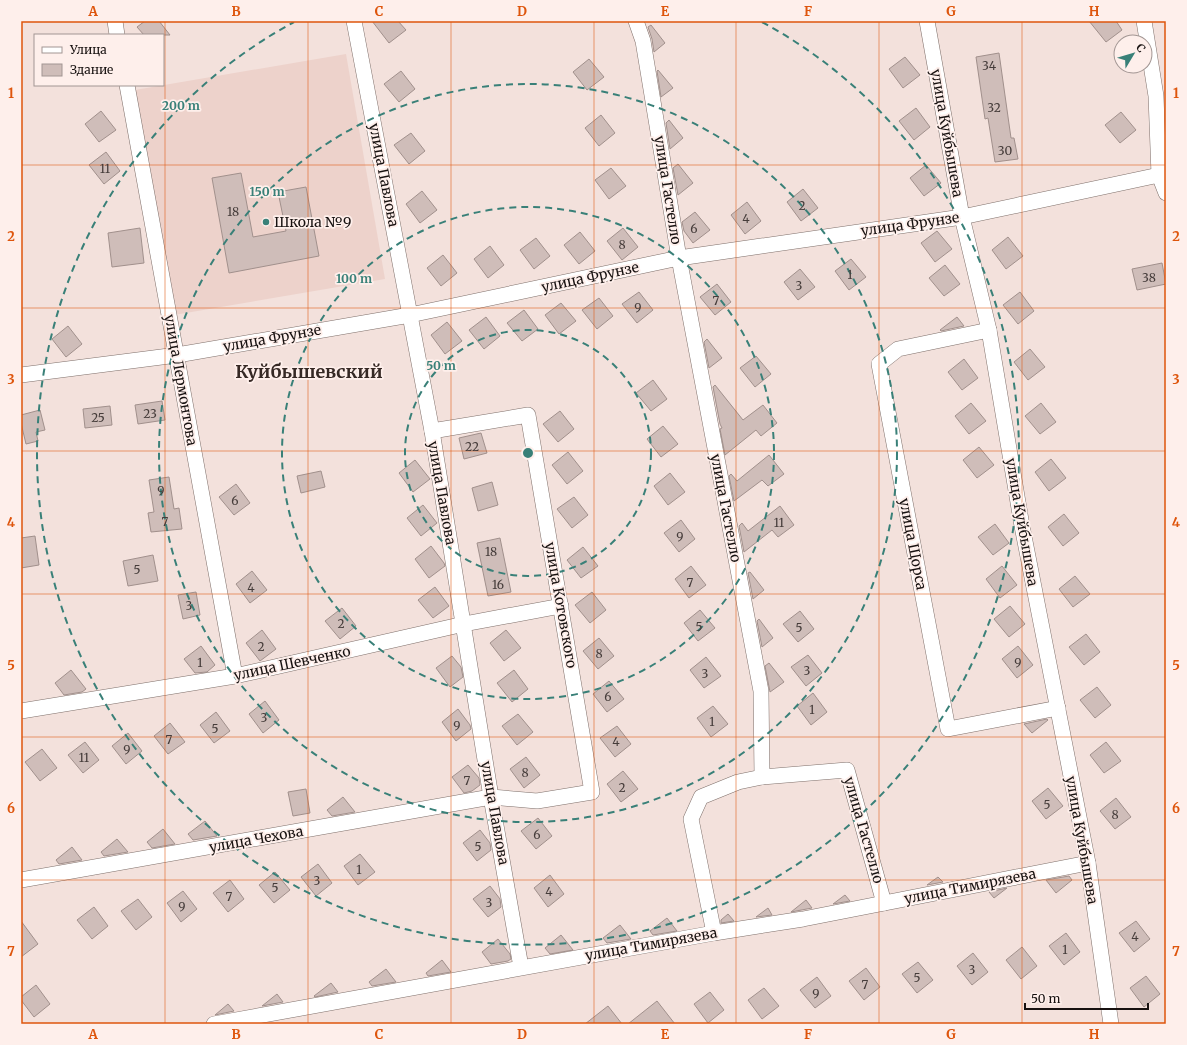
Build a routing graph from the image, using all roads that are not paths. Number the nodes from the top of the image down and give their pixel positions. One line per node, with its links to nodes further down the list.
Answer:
1 (115, 21): 6 (street)
2 (354, 21): 12 (street, улица Павлова)
3 (636, 21): 11 (street, улица Гастелло)
4 (927, 21): 10 (street, улица Куйбышева)
5 (1144, 21): 8 (street)
6 (118, 34)
7 (127, 86): 14 (street, улица Лермонтова)
8 (1159, 174): 9 (street); 10 (street, улица Фрунзе)
9 (1166, 193)
10 (962, 217): 11 (street, улица Фрунзе); 13 (street, улица Куйбышева)
11 (679, 258): 12 (street, улица Фрунзе); 22 (street, улица Гастелло)
12 (410, 315): 14 (street, улица Фрунзе); 16 (street, улица Павлова)
13 (989, 330): 20 (street, улица Куйбышева); 20 (street, улица Щорса)
14 (176, 355): 15 (street, улица Фрунзе); 19 (street, улица Лермонтова)
15 (21, 375)
16 (432, 431): 17 (street, улица Котовского); 18 (street, улица Павлова)
17 (561, 606): 18 (street, улица Шевченко); 23 (street, улица Котовского)
18 (464, 624): 19 (street, улица Шевченко); 23 (street, улица Павлова)
19 (235, 676): 21 (street, улица Шевченко)
20 (1058, 708): 24 (street, улица Куйбышева)
21 (21, 711)
22 (762, 777): 26 (street, улица Гастелло); 27 (street)
23 (491, 797): 25 (street, улица Чехова); 28 (street, улица Павлова)
24 (1088, 863): 26 (street, улица Тимирязева); 30 (street, улица Куйбышева)
25 (21, 880)
26 (884, 903): 27 (street, улица Тимирязева)
27 (714, 933): 28 (street, улица Тимирязева)
28 (521, 967): 29 (street, улица Тимирязева)
29 (214, 1024)
30 (1111, 1024)

